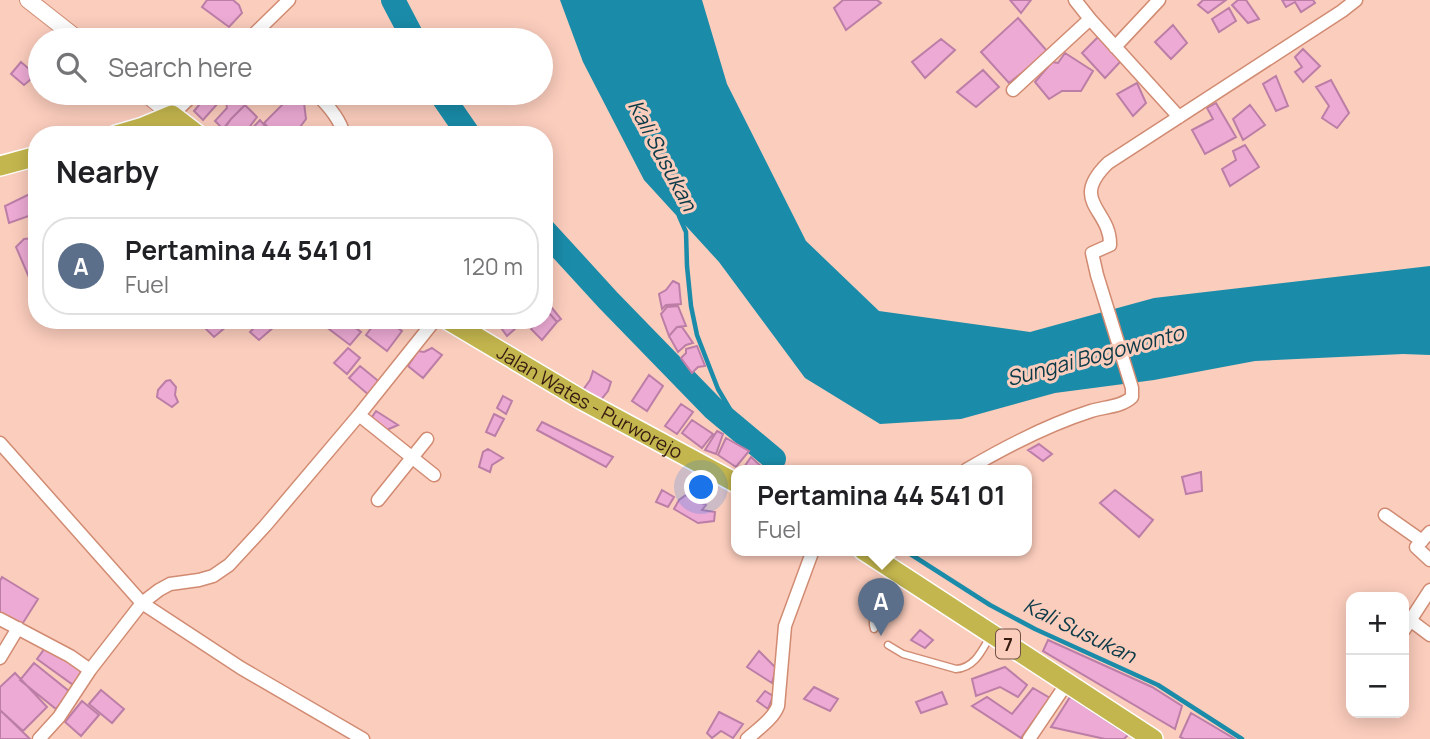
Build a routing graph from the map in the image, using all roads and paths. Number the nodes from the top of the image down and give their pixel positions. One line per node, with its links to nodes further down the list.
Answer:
1 (28, 0): 7 (main road)
2 (289, 0): 8 (street)
3 (1075, 0): 6 (street)
4 (1159, 0): 9 (street)
5 (1356, 0): 15 (street)
6 (1090, 19): 9 (street); 10 (street)
7 (64, 28)
8 (262, 28)
9 (1115, 47): 15 (street)
10 (1013, 90)
11 (160, 105): 14 (main road)
12 (182, 105): 14 (street)
13 (328, 105): 18 (street)
14 (172, 115): 16 (highway); 17 (highway)
15 (1179, 117): 27 (street)
16 (141, 126)
17 (186, 126)
18 (341, 126)
19 (28, 158): 20 (highway)
20 (0, 166)
21 (428, 329): 23 (street)
22 (463, 329): 29 (highway, Jalan Wates - Purworejo)
23 (359, 415): 26 (street); 38 (street)
24 (427, 439): 26 (street)
25 (0, 443): 38 (street)
26 (412, 457): 28 (street); 30 (street)
27 (976, 465)
28 (434, 475)
29 (731, 479)
30 (378, 499)
31 (1385, 515): 32 (street)
32 (1426, 537): 35 (street)
33 (811, 556): 52 (street)
34 (872, 556): 36 (highway, 7)
35 (1430, 559)
36 (898, 573): 43 (lane); 44 (highway, 7)
37 (1430, 590): 40 (street)
38 (142, 603): 48 (street); 51 (street)
39 (0, 618): 42 (street)
40 (1409, 622)
41 (1409, 626): 45 (street)
42 (18, 628): 47 (street); 48 (street)
43 (874, 629)
44 (993, 634): 46 (lane); 49 (highway, 7)
45 (1430, 635)
46 (888, 645)
47 (0, 658)
48 (90, 670): 50 (street)
49 (1067, 683): 53 (street); 54 (highway, 7)
50 (39, 739)
51 (363, 739)
52 (747, 739)
53 (1029, 739)
54 (1153, 739)

